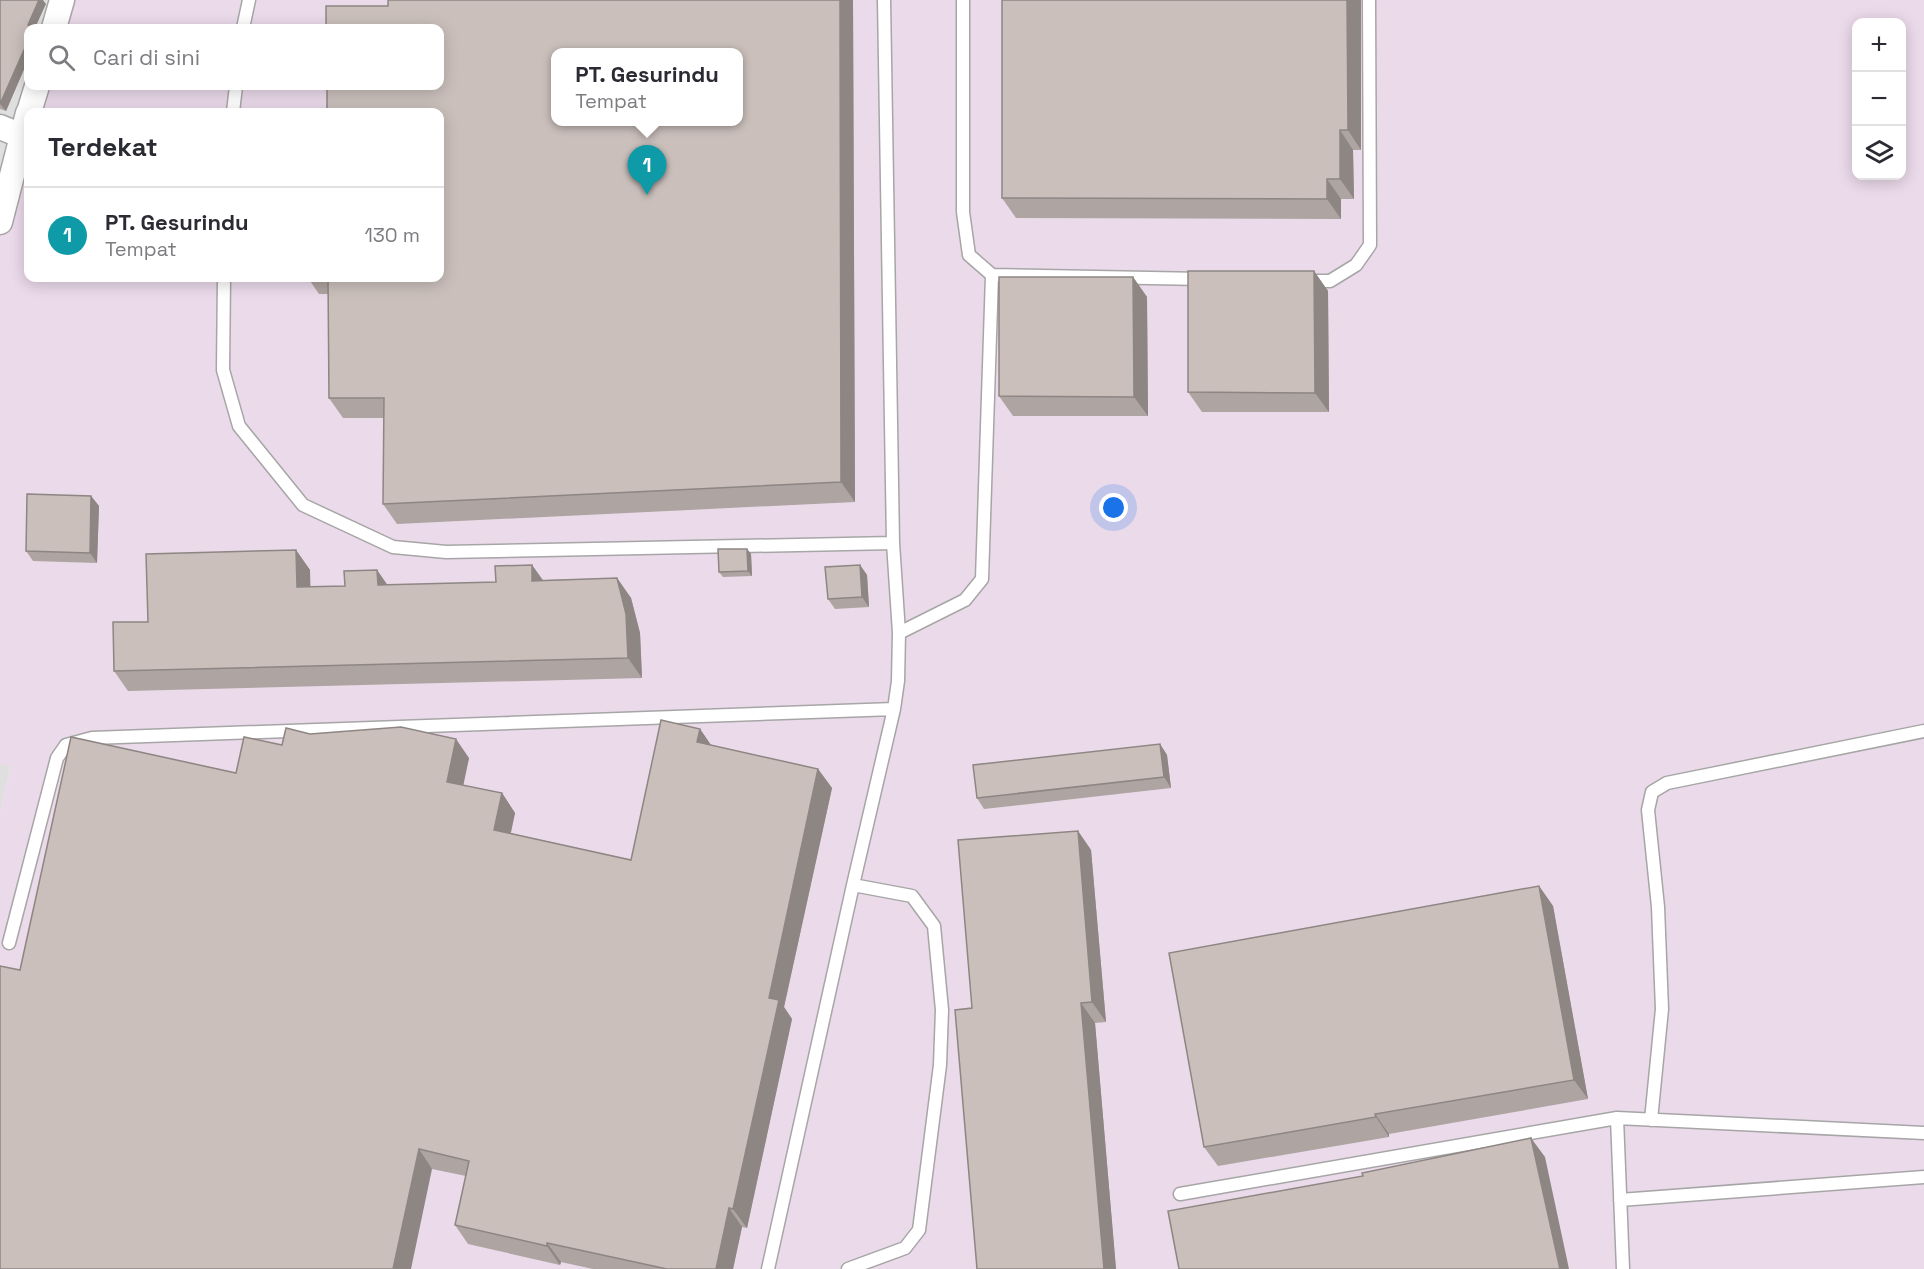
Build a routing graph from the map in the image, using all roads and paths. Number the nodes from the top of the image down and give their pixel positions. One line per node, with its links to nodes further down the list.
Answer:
1 (62, 0): 6 (street)
2 (249, 0): 7 (lane)
3 (884, 0): 18 (lane)
4 (963, 0): 14 (lane)
5 (1369, 0): 16 (lane)
6 (55, 24)
7 (244, 24)
8 (35, 90): 10 (street)
9 (236, 90): 11 (lane)
10 (27, 108)
11 (233, 108)
12 (20, 122): 13 (street)
13 (0, 222)
14 (992, 275): 15 (lane); 19 (lane)
15 (1213, 279)
16 (1295, 280)
17 (224, 282): 18 (lane)
18 (893, 543): 19 (lane)
19 (899, 633): 20 (lane)
20 (894, 709): 22 (lane); 23 (lane)
21 (1924, 731): 25 (lane)
22 (854, 885): 30 (lane); 31 (lane)
23 (9, 943)
24 (1617, 1118): 25 (lane); 28 (lane); 29 (lane)
25 (1651, 1120): 26 (lane)
26 (1924, 1133)
27 (1924, 1178): 29 (lane)
28 (1180, 1194)
29 (1620, 1200): 32 (lane)
30 (768, 1269)
31 (848, 1269)
32 (1623, 1269)

